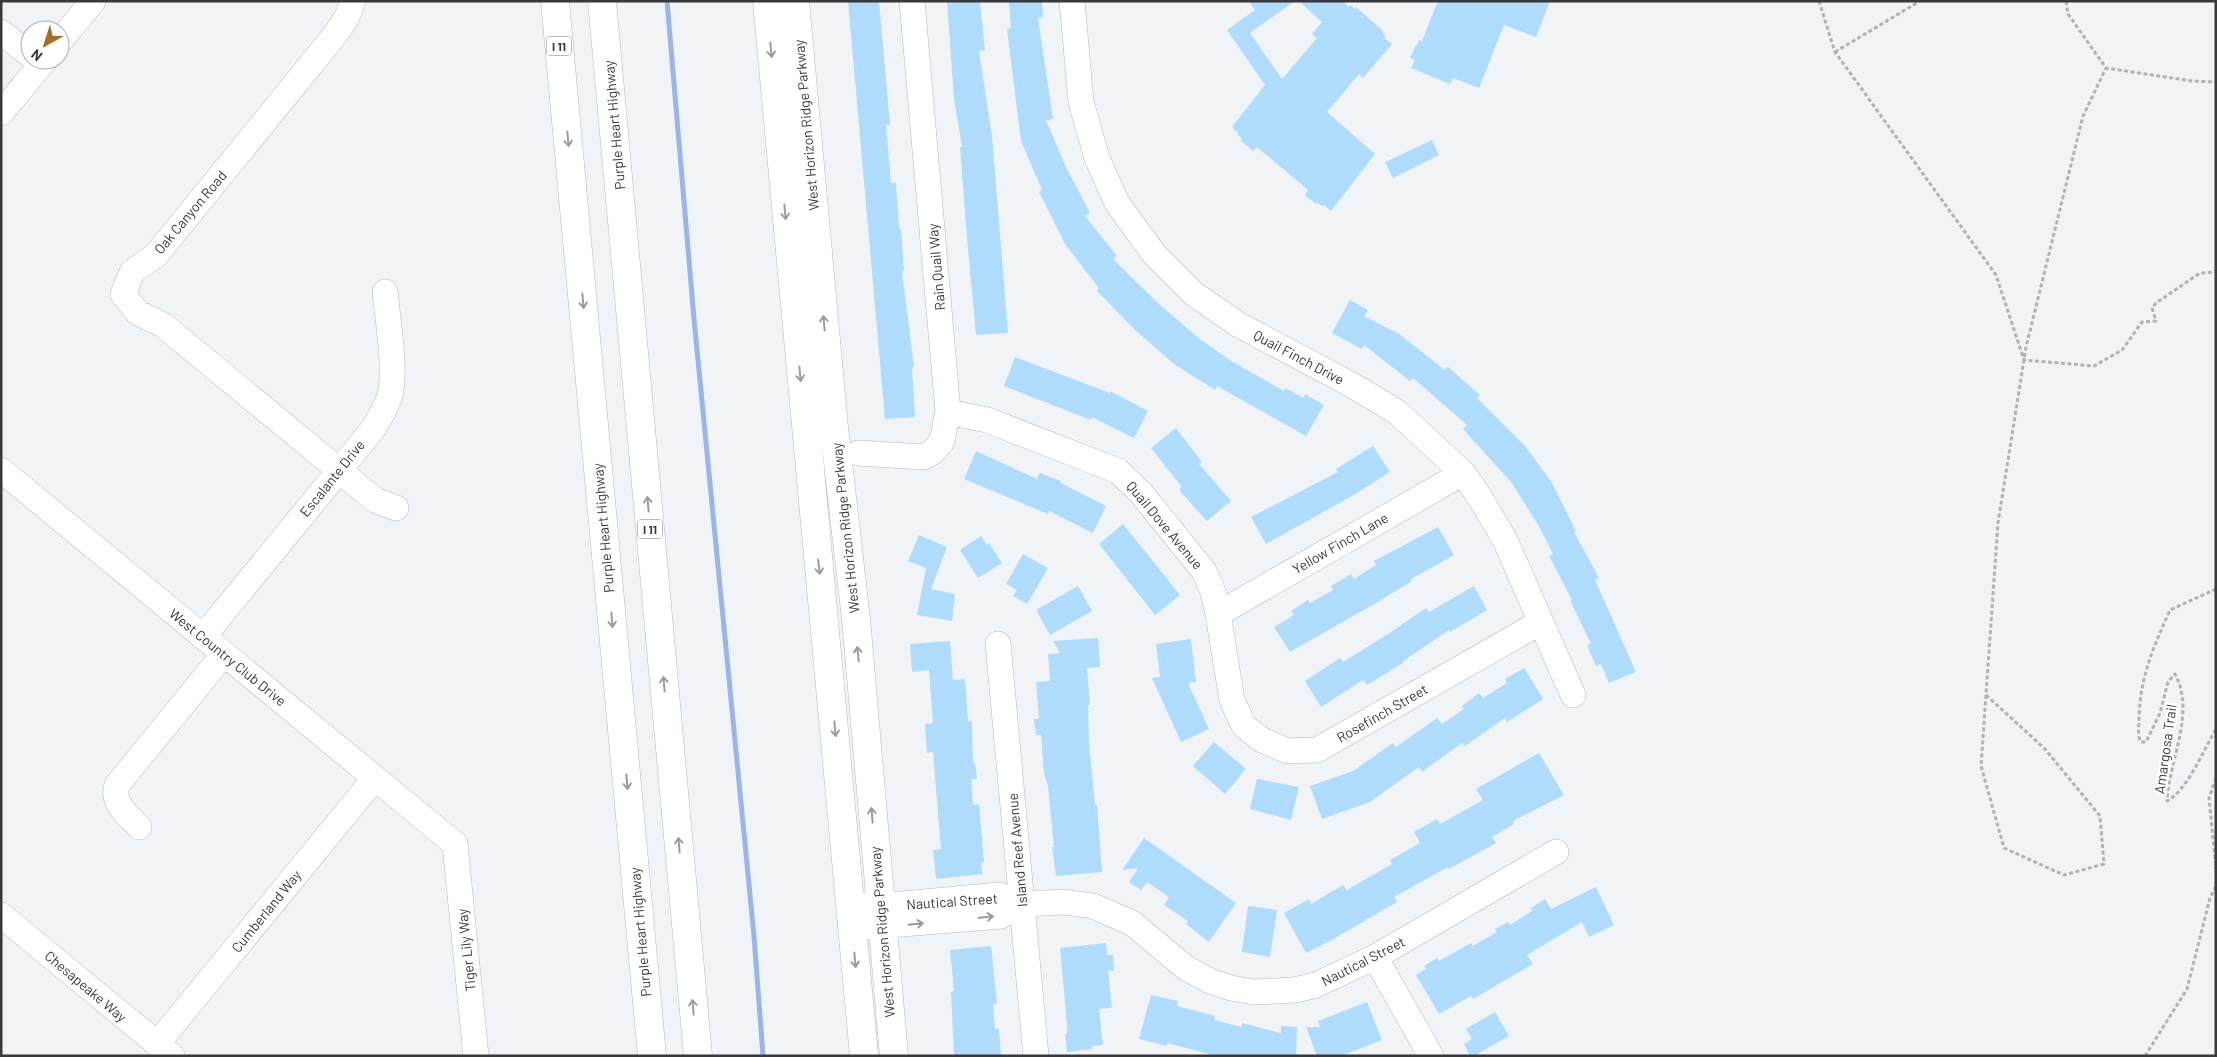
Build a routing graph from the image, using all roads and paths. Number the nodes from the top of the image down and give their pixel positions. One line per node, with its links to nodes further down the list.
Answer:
1 (92, 1): 12 (street)
2 (353, 1): 26 (street, Oak Canyon Road)
3 (555, 1): 54 (main road, Purple Heart Highway / I 11, one-way to 54)
4 (602, 1): 55 (main road, Purple Heart Highway / I 11, one-way to 4)
5 (767, 1): 29 (main road, West Horizon Ridge Parkway, one-way to 29)
6 (795, 1): 24 (main road, West Horizon Ridge Parkway, one-way to 6)
7 (912, 1): 23 (street, Rain Quail Way)
8 (1072, 1): 27 (street, Quail Finch Drive)
9 (1819, 1): 15 (path)
10 (1920, 1): 15 (path)
11 (2066, 1): 16 (path)
12 (70, 28)
13 (1, 32): 14 (street)
14 (20, 46)
15 (1835, 52): 22 (path)
16 (2106, 68): 18 (path); 22 (path)
17 (31, 70): 19 (street)
18 (2216, 82)
19 (1, 113)
20 (2216, 272): 22 (path)
21 (386, 292): 26 (street, Escalante Drive)
22 (2024, 360): 37 (path)
23 (948, 412): 24 (street, Rain Quail Way); 31 (street, Quail Dove Avenue)
24 (848, 456): 29 (main road); 49 (main road, West Horizon Ridge Parkway, one-way to 24)
25 (1, 470): 33 (street, West Country Club Drive)
26 (339, 470): 28 (street); 33 (street, Escalante Drive)
27 (1462, 473): 31 (street, Yellow Finch Lane); 32 (street, Quail Finch Drive)
28 (396, 508)
29 (813, 519): 50 (main road, West Horizon Ridge Parkway, one-way to 50)
30 (2216, 589): 39 (path, Amargosa Trail)
31 (1218, 614): 38 (street, Quail Dove Avenue)
32 (1541, 622): 36 (street, Quail Finch Drive); 38 (street, Rosefinch Street)
33 (203, 637): 35 (street, West Country Club Drive)
34 (998, 644): 47 (street, Island Reef Avenue)
35 (224, 654): 40 (street, West Country Club Drive); 42 (street)
36 (1573, 695)
37 (1986, 695): 37 (path)
38 (1232, 700)
39 (2216, 729)
40 (375, 778): 43 (street, West Country Club Drive); 52 (street, Cumberland Way)
41 (2216, 778): 45 (path)
42 (139, 827)
43 (454, 844): 53 (street, Tiger Lily Way)
44 (1556, 852): 51 (street, Nautical Street)
45 (2216, 869)
46 (2216, 886): 60 (path)
47 (1023, 904): 49 (street, Nautical Street); 51 (street, Nautical Street); 58 (street, Island Reef Avenue)
48 (1, 915): 52 (street, Chesapeake Way)
49 (880, 915): 50 (street, Nautical Street); 57 (main road, West Horizon Ridge Parkway)
50 (851, 916): 56 (main road, West Horizon Ridge Parkway, one-way to 56)
51 (1375, 957): 59 (street)
52 (164, 1050)
53 (476, 1056)
54 (652, 1056)
55 (698, 1056)
56 (864, 1056)
57 (894, 1056)
58 (1036, 1056)
59 (1431, 1056)
60 (2145, 1056)

